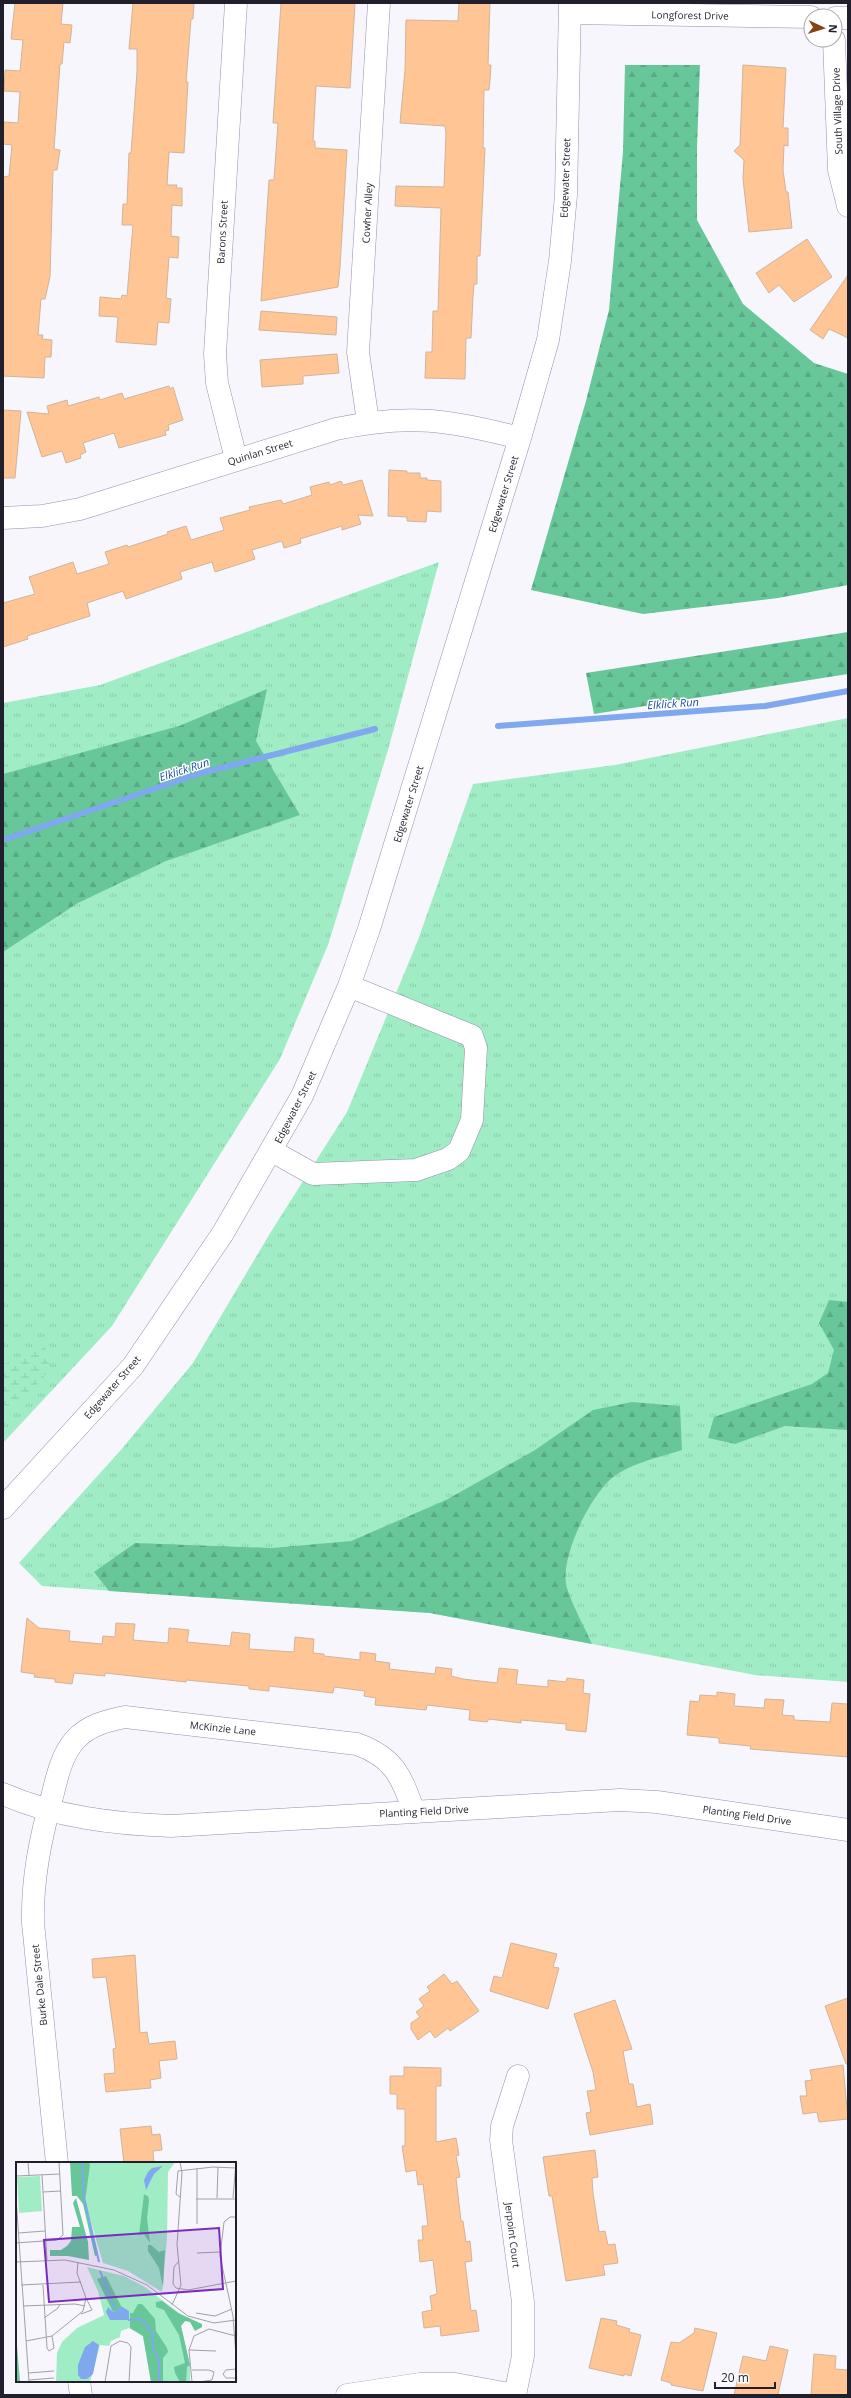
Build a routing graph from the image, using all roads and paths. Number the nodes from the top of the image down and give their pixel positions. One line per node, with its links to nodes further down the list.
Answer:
1 (236, 3): 9 (street, Barons Street)
2 (379, 3): 7 (street, Cowher Alley)
3 (570, 8): 4 (street, Longforest Drive); 8 (street, Edgewater Street)
4 (803, 17)
5 (834, 48): 6 (street, South Village Drive)
6 (848, 206)
7 (368, 422): 8 (street, Quinlan Street); 9 (street, Quinlan Street)
8 (520, 438): 11 (street, Edgewater Street)
9 (236, 459): 10 (street, Quinlan Street)
10 (6, 522)
11 (349, 986): 12 (street, Edgewater Street); 12 (street)
12 (272, 1151): 13 (street, Edgewater Street)
13 (3, 1508)
14 (3, 1794): 15 (street, Planting Field Drive)
15 (48, 1809): 16 (street, Planting Field Drive); 16 (street, McKinzie Lane); 19 (street, Burke Dale Street)
16 (414, 1812): 17 (street, Planting Field Drive)
17 (848, 1830)
18 (518, 2076): 23 (street, Jerpoint Court)
19 (57, 2162)
20 (79, 2382): 21 (street)
21 (81, 2395)
22 (347, 2395): 23 (street)
23 (515, 2395)

